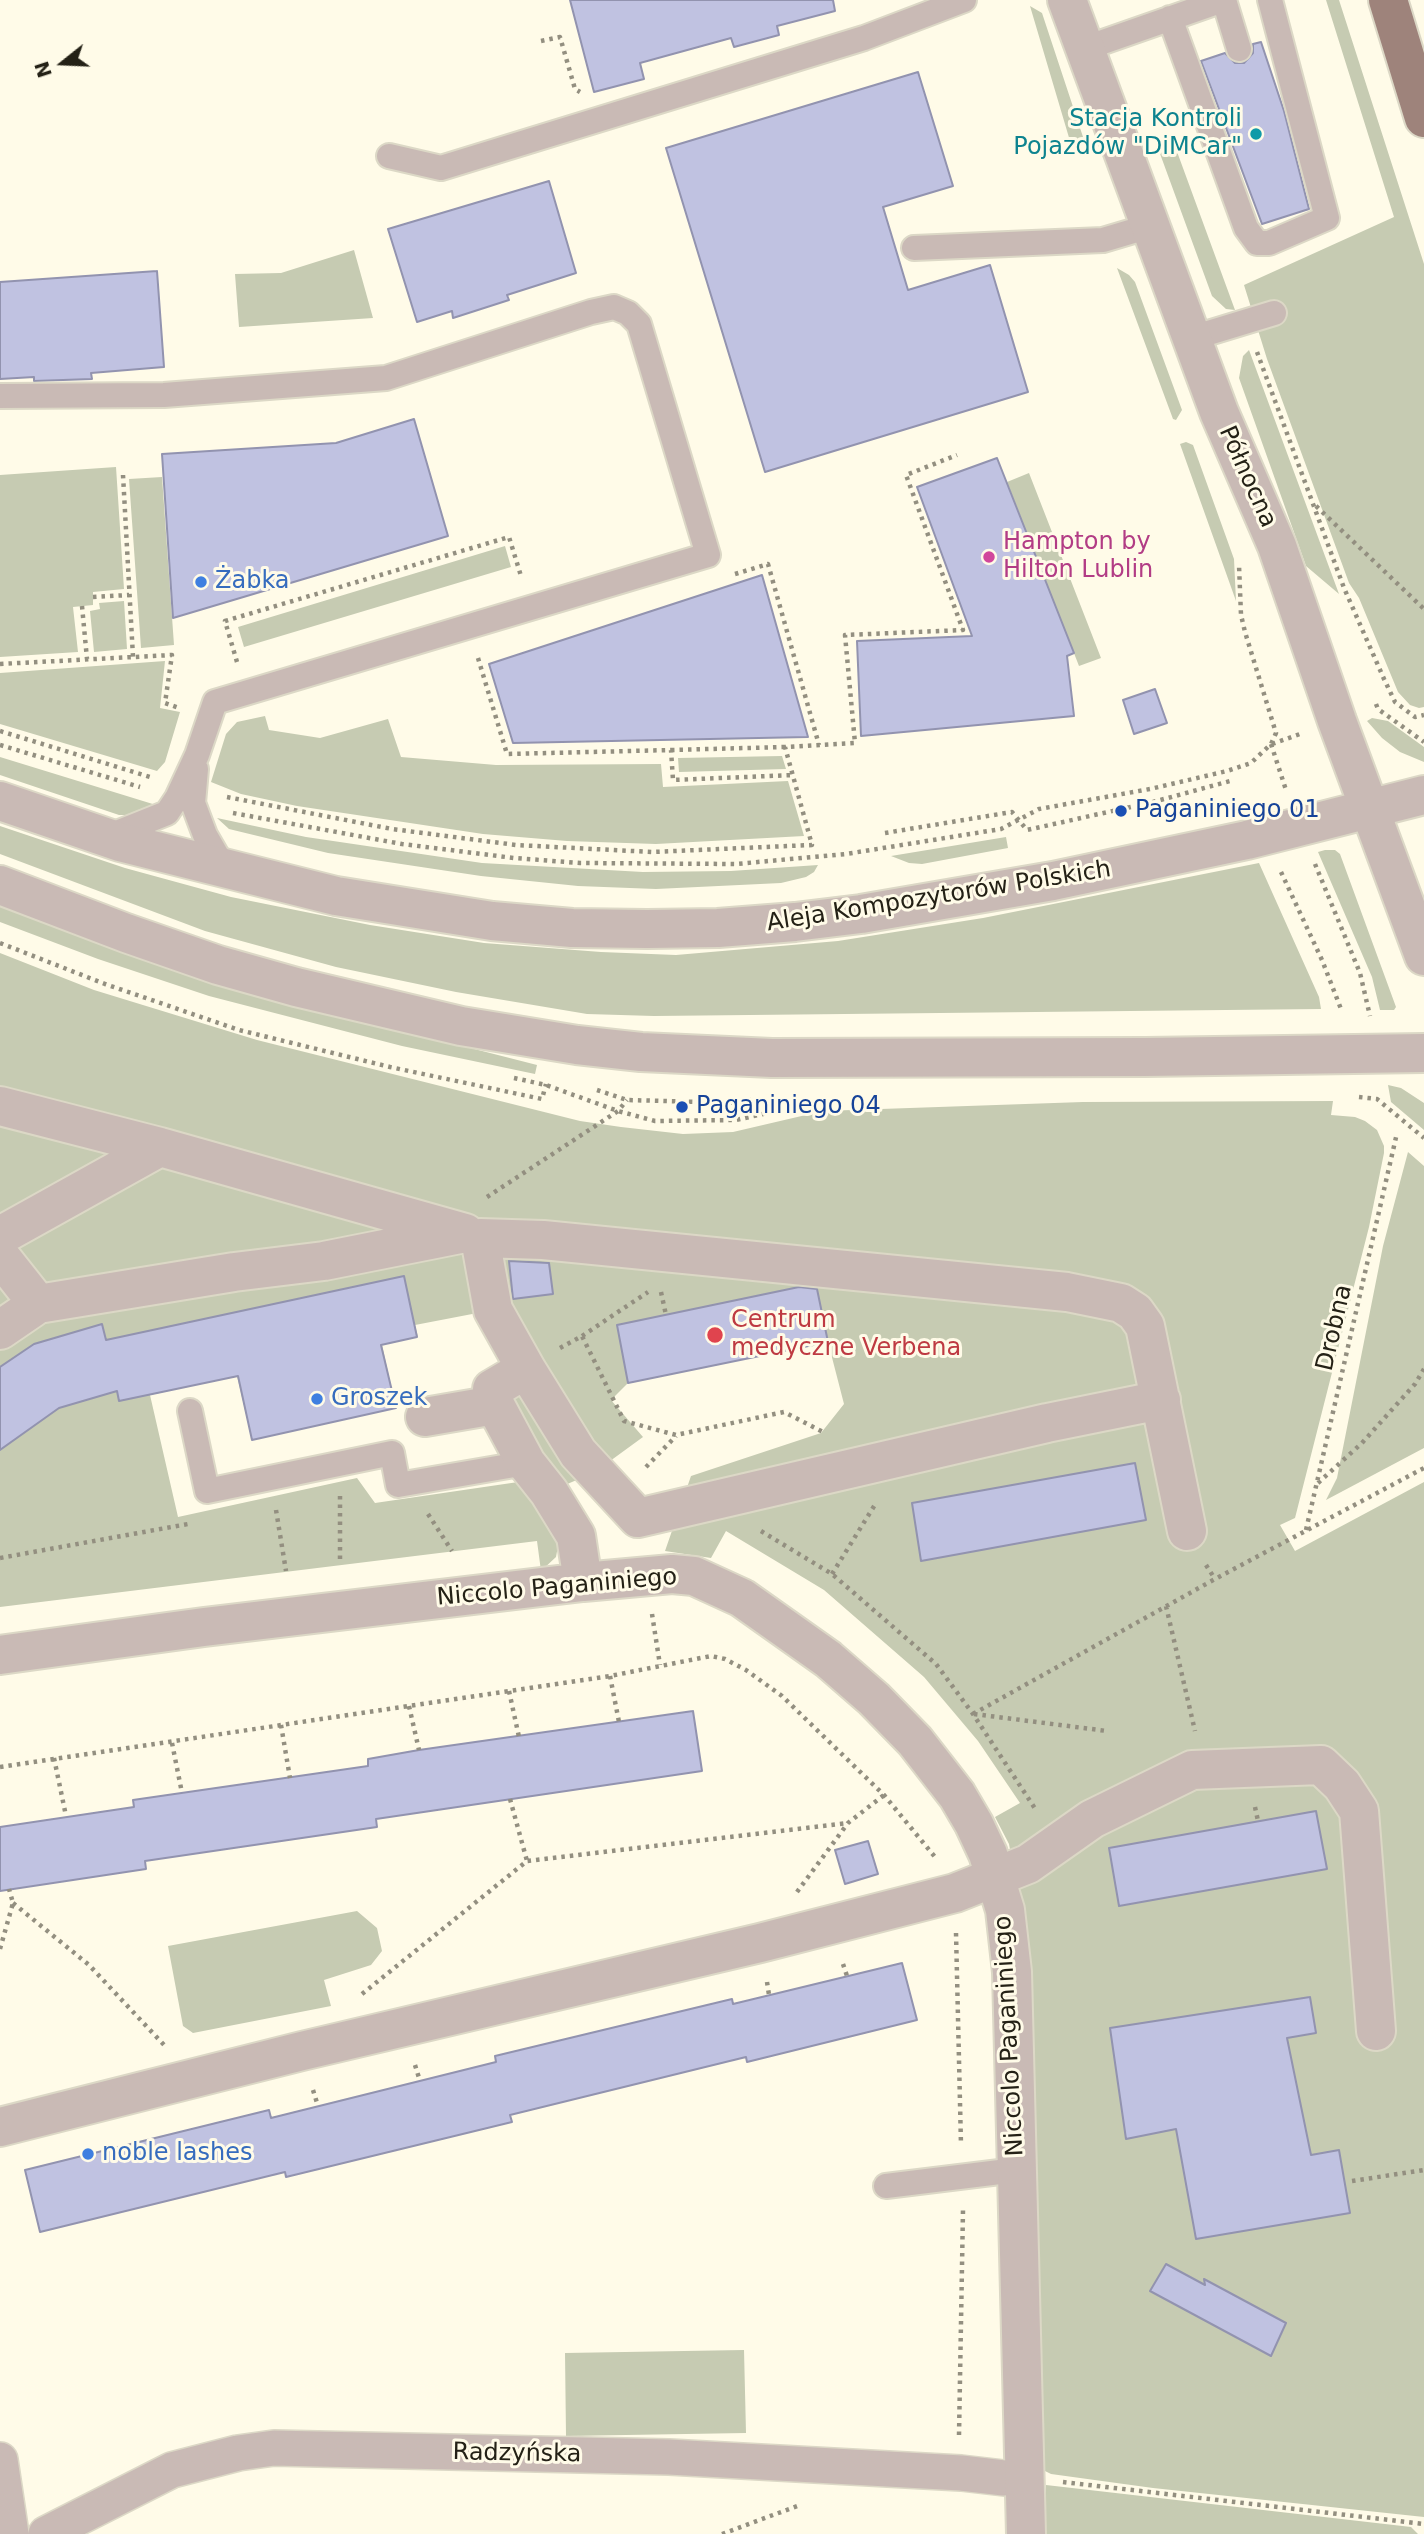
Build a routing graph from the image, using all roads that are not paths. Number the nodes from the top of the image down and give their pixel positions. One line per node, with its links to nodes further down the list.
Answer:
1 (964, 0): 10 (lane)
2 (1067, 0): 7 (street, Północna)
3 (1224, 0): 6 (lane); 8 (lane)
4 (1270, 0): 6 (lane)
5 (1388, 0): 9 (main road)
6 (1170, 18): 7 (lane)
7 (1083, 49): 11 (street, Północna)
8 (1239, 49)
9 (1424, 118)
10 (389, 156)
11 (1150, 226): 12 (lane); 14 (street, Północna)
12 (914, 248)
13 (1274, 313): 14 (lane)
14 (1192, 338): 19 (street, Północna)
15 (0, 396): 18 (lane)
16 (1424, 795): 19 (street, Aleja Kompozytorów Polskich)
17 (0, 801): 20 (street, Aleja Kompozytorów Polskich)
18 (185, 801): 20 (lane); 21 (lane)
19 (1369, 808): 21 (street, Aleja Kompozytorów Polskich); 23 (street, Północna)
20 (107, 837): 21 (street, Aleja Kompozytorów Polskich)
21 (223, 866)
22 (0, 885): 24 (street)
23 (1424, 956)
24 (1424, 1053)
25 (0, 1106): 26 (street)
26 (160, 1147): 27 (street); 28 (street)
27 (462, 1233): 30 (street); 32 (street); 33 (street)
28 (0, 1236)
29 (0, 1256): 30 (street)
30 (38, 1304): 31 (street)
31 (0, 1330)
32 (526, 1369): 33 (street); 34 (street)
33 (1161, 1400): 38 (street)
34 (495, 1405): 36 (street); 37 (street)
35 (190, 1411): 37 (lane)
36 (425, 1417)
37 (526, 1463): 39 (street)
38 (1187, 1531)
39 (583, 1582): 40 (street, Niccolo Paganiniego); 41 (street, Niccolo Paganiniego)
40 (0, 1656)
41 (997, 1878): 42 (street); 43 (street); 44 (street, Niccolo Paganiniego)
42 (1376, 2031)
43 (0, 2127)
44 (1016, 2170): 45 (lane); 50 (street, Niccolo Paganiniego)
45 (886, 2186)
46 (0, 2460): 48 (street)
47 (1004, 2478): 49 (street, Radzyńska)
48 (11, 2534)
49 (46, 2534)
50 (1026, 2534)

